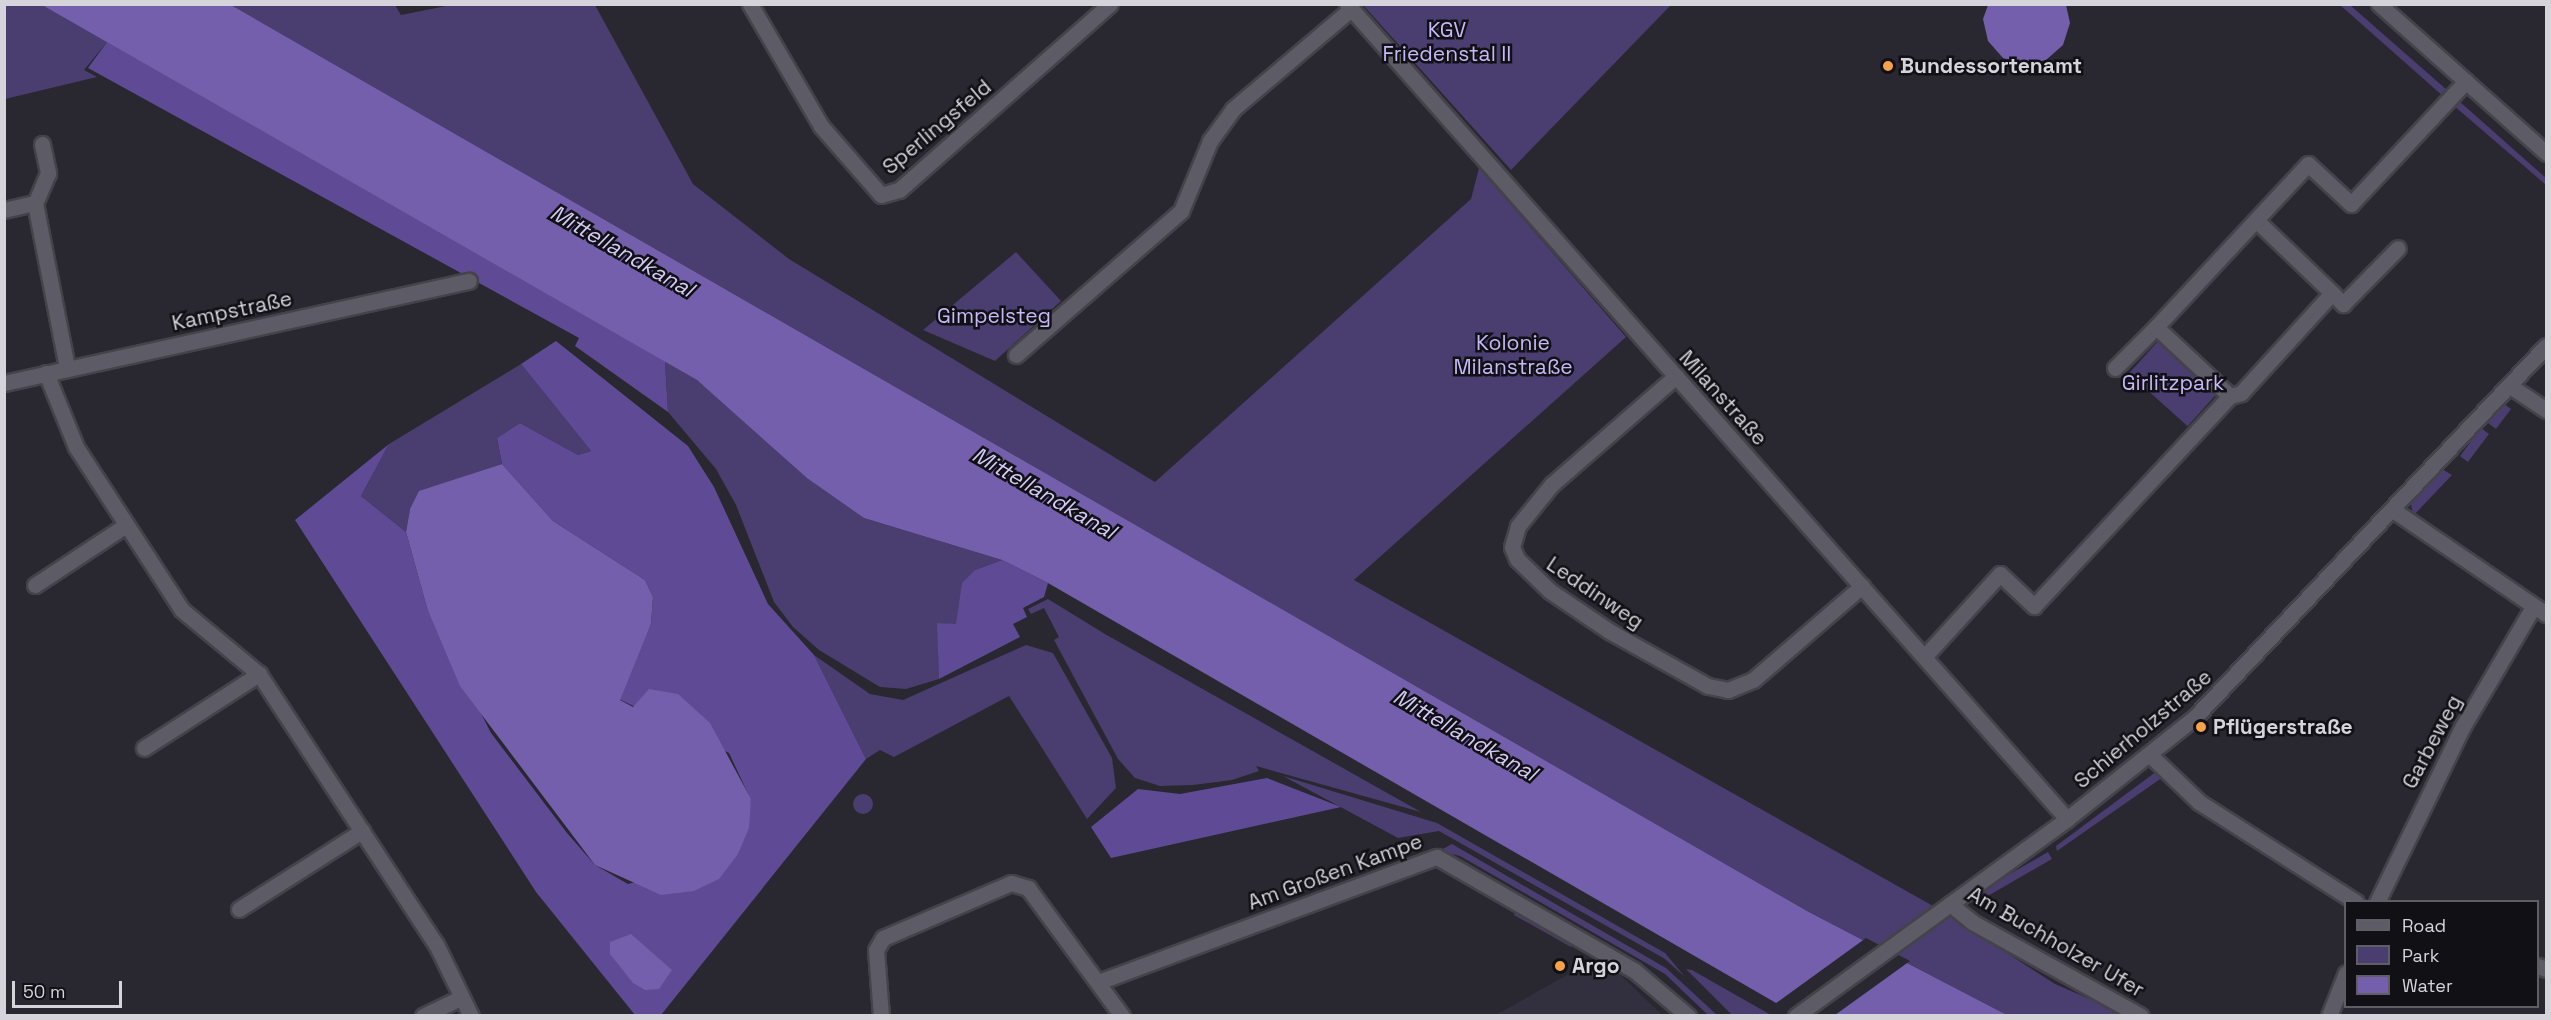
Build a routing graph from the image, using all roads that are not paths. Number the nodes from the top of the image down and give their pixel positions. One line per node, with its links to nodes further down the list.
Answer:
1 (750, 4): 2 (street, Sperlingsfeld)
2 (1110, 4)
3 (2379, 4): 5 (street)
4 (1349, 7): 16 (street); 20 (street, Milanstraße)
5 (2466, 81): 7 (street); 10 (street)
6 (42, 144): 8 (street)
7 (2547, 153)
8 (35, 203): 9 (street); 18 (street)
9 (4, 210)
10 (2256, 220): 13 (street); 14 (street)
11 (2398, 249): 13 (street)
12 (469, 281): 18 (street, Kampstraße)
13 (2332, 293): 23 (street)
14 (2156, 327): 17 (street); 23 (street)
15 (2547, 346): 22 (street, Schierholzstraße)
16 (1016, 355)
17 (2115, 368)
18 (66, 369): 19 (street, Kampstraße)
19 (46, 373): 21 (street, Kampstraße); 26 (street)
20 (1676, 376): 28 (street, Milanstraße); 28 (street, Leddinweg)
21 (4, 382)
22 (2510, 386): 24 (street); 25 (street, Schierholzstraße)
23 (2230, 396): 30 (street)
24 (2547, 410)
25 (2393, 510): 29 (street); 33 (street, Schierholzstraße)
26 (126, 525): 27 (street); 31 (street)
27 (35, 585)
28 (1862, 585): 30 (street, Milanstraße)
29 (2540, 610): 37 (street, Garbeweg)
30 (1924, 656): 34 (street, Milanstraße)
31 (259, 674): 32 (street); 35 (street)
32 (144, 748)
33 (2151, 754): 34 (street, Schierholzstraße); 36 (street)
34 (2067, 819): 38 (street, Schierholzstraße)
35 (363, 831): 39 (street); 42 (street)
36 (2352, 900)
37 (2378, 900)
38 (1950, 904): 48 (street, Schierholzstraße); 49 (street, Am Buchholzer Ufer)
39 (239, 909)
40 (2344, 979): 50 (street)
41 (1101, 981): 45 (street); 46 (street); 47 (street, Am Großen Kampe)
42 (462, 997): 43 (street); 44 (street)
43 (423, 1016)
44 (471, 1016)
45 (881, 1016)
46 (1122, 1016)
47 (1688, 1016)
48 (1796, 1016)
49 (2141, 1016)
50 (2329, 1016)

